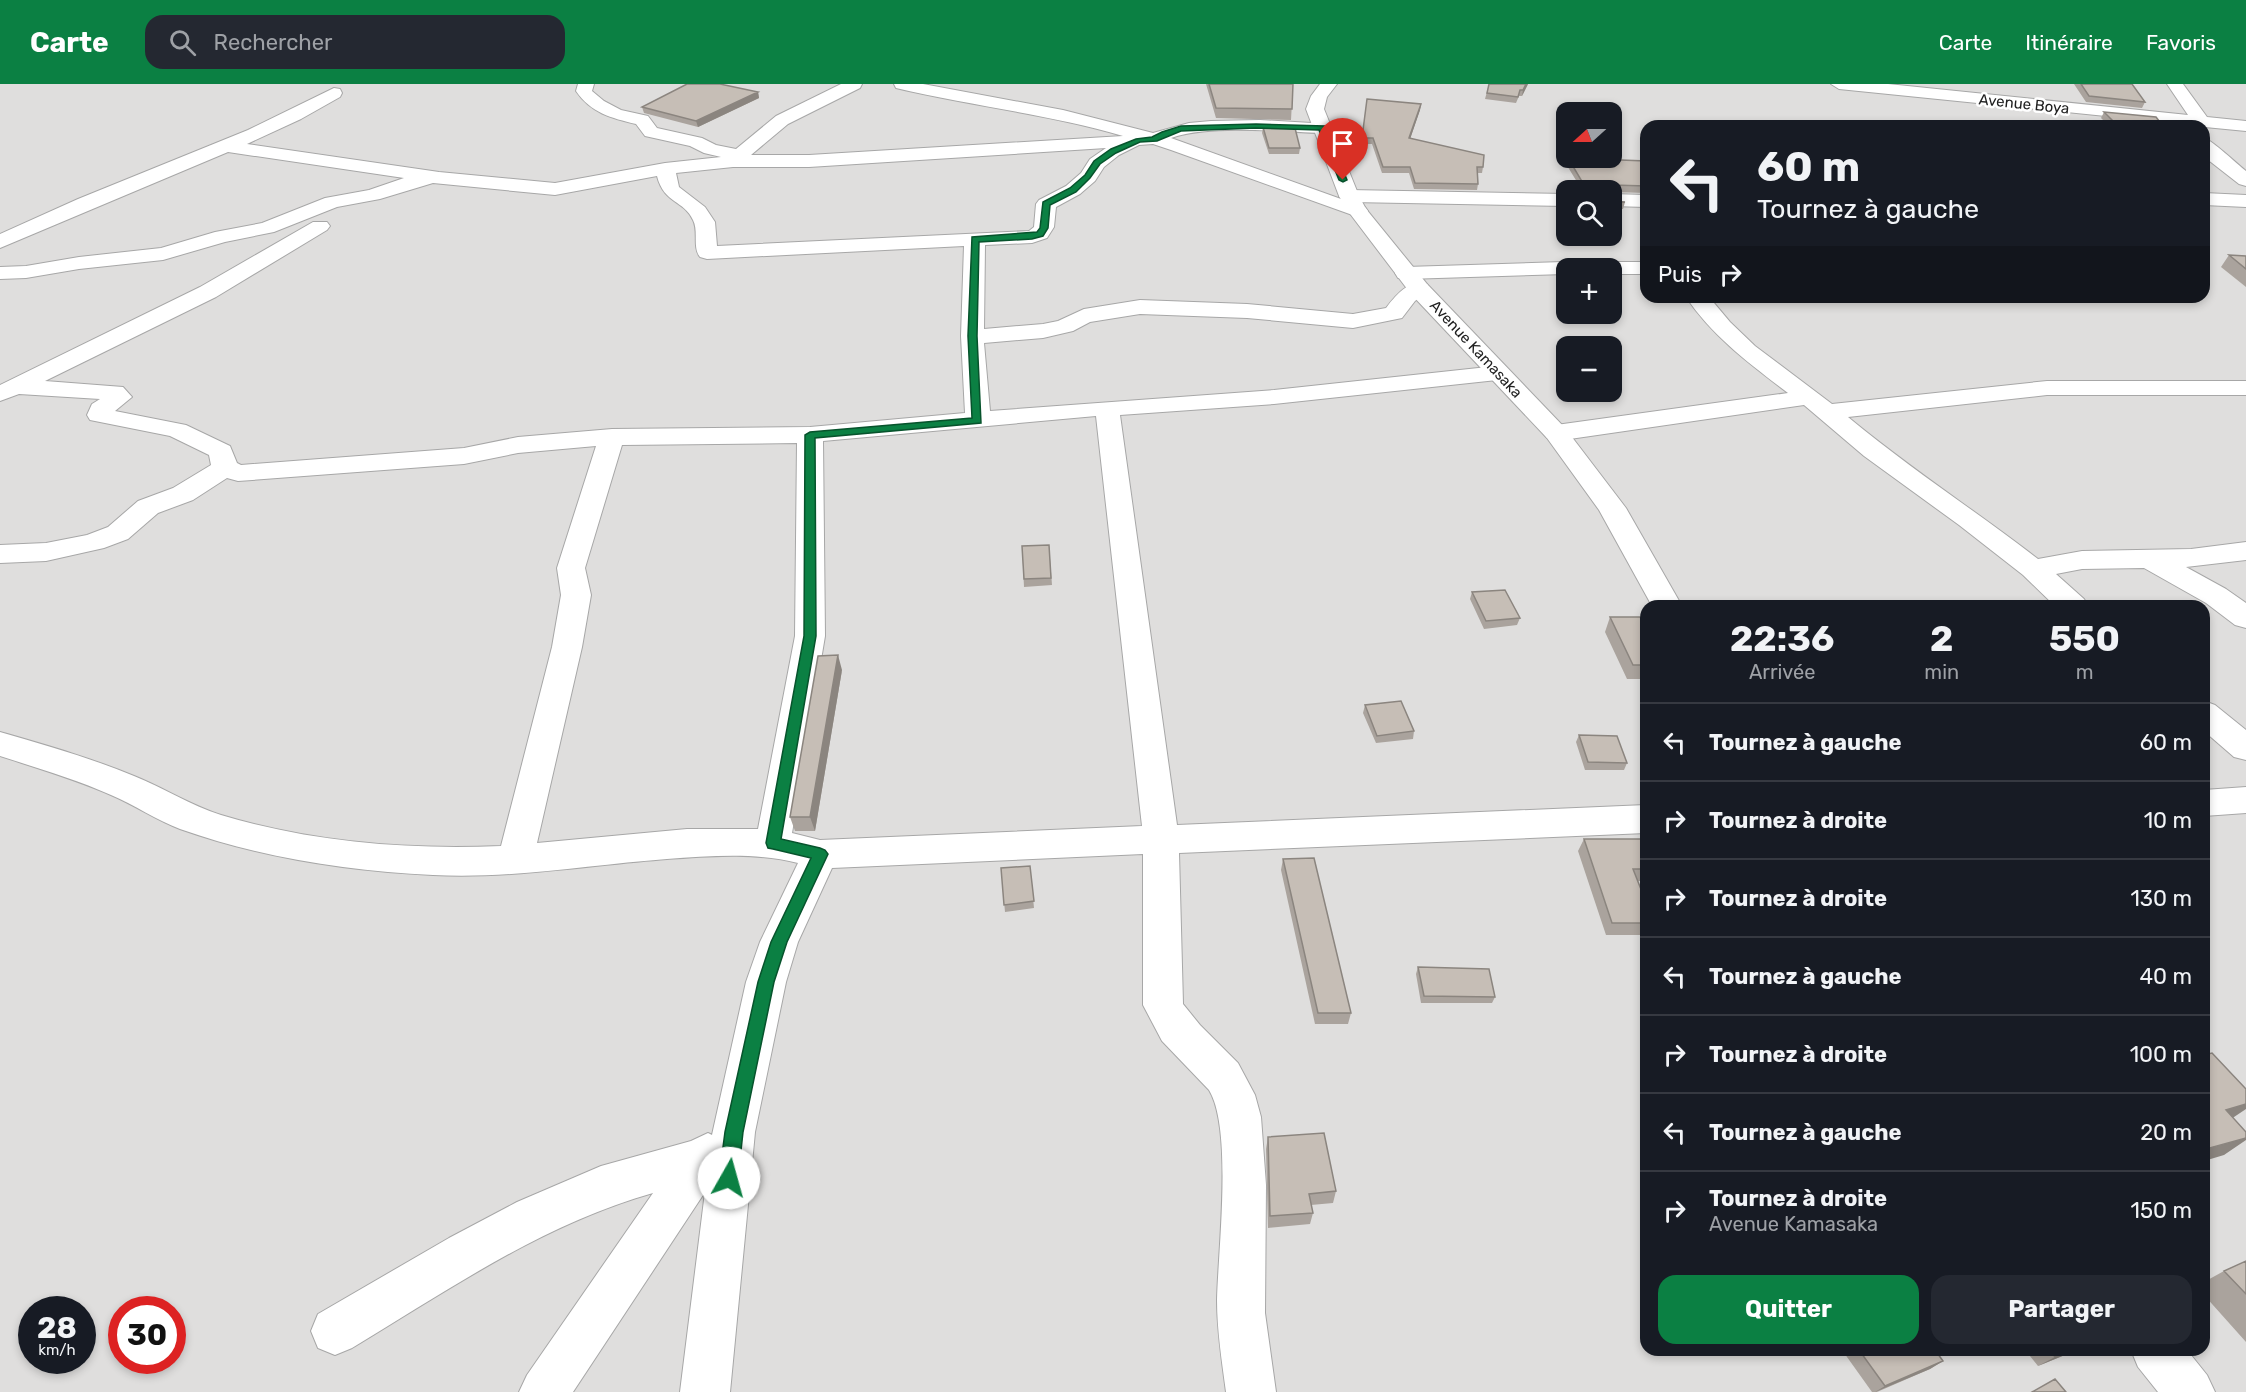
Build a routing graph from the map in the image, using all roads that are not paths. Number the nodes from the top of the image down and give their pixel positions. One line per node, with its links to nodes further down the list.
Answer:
1 (586, 84): 16 (street)
2 (854, 84): 16 (street)
3 (902, 84): 13 (street)
4 (1839, 84): 8 (street, Avenue Boya)
5 (2175, 84): 9 (street)
6 (1322, 88): 12 (street, Avenue Kamasaka)
7 (334, 93): 14 (street)
8 (2162, 120)
9 (2198, 120)
10 (2210, 124): 11 (street, Avenue Boya)
11 (2246, 126)
12 (1322, 128): 13 (street); 25 (street, Avenue Kamasaka)
13 (1146, 140): 16 (street); 25 (street); 27 (street)
14 (225, 146): 18 (street); 28 (street)
15 (2210, 150): 19 (street)
16 (736, 158): 17 (street)
17 (665, 169): 18 (street); 27 (street)
18 (439, 178): 20 (street)
19 (2246, 180)
20 (386, 191): 30 (street); 36 (street)
21 (2210, 198): 23 (street)
22 (1556, 200): 25 (street)
23 (2246, 201)
24 (1622, 202): 26 (street)
25 (1353, 204): 31 (street, Avenue Kamasaka)
26 (1640, 205)
27 (975, 239): 33 (street)
28 (0, 242)
29 (1640, 268): 31 (street)
30 (0, 273)
31 (1412, 281): 33 (street); 34 (street, Avenue Kamasaka)
32 (1703, 303): 37 (street)
33 (972, 336): 39 (street)
34 (1497, 373): 38 (street); 40 (street, Avenue Kamasaka)
35 (2246, 388): 37 (street)
36 (4, 390): 43 (street)
37 (1817, 405): 40 (street); 47 (street)
38 (1107, 408): 39 (street); 55 (street)
39 (978, 420): 41 (street)
40 (1557, 433): 48 (street, Avenue Kamasaka)
41 (810, 435): 42 (street); 56 (street)
42 (612, 437): 43 (street); 58 (street)
43 (225, 468): 45 (street)
44 (2246, 551): 46 (street)
45 (0, 554)
46 (2152, 560): 47 (street); 50 (street)
47 (2033, 569): 49 (street)
48 (1664, 600)
49 (2067, 600)
50 (2246, 618)
51 (2210, 718): 53 (street)
52 (0, 744): 58 (street)
53 (2246, 748)
54 (1640, 819): 55 (street)
55 (1161, 841): 57 (street); 64 (street)
56 (773, 843): 57 (street); 58 (street)
57 (820, 854): 59 (street)
58 (515, 860)
59 (718, 1145): 60 (street); 62 (street); 63 (street)
60 (335, 1331)
61 (2161, 1356): 65 (street)
62 (544, 1392)
63 (705, 1392)
64 (1251, 1392)
65 (2190, 1392)

